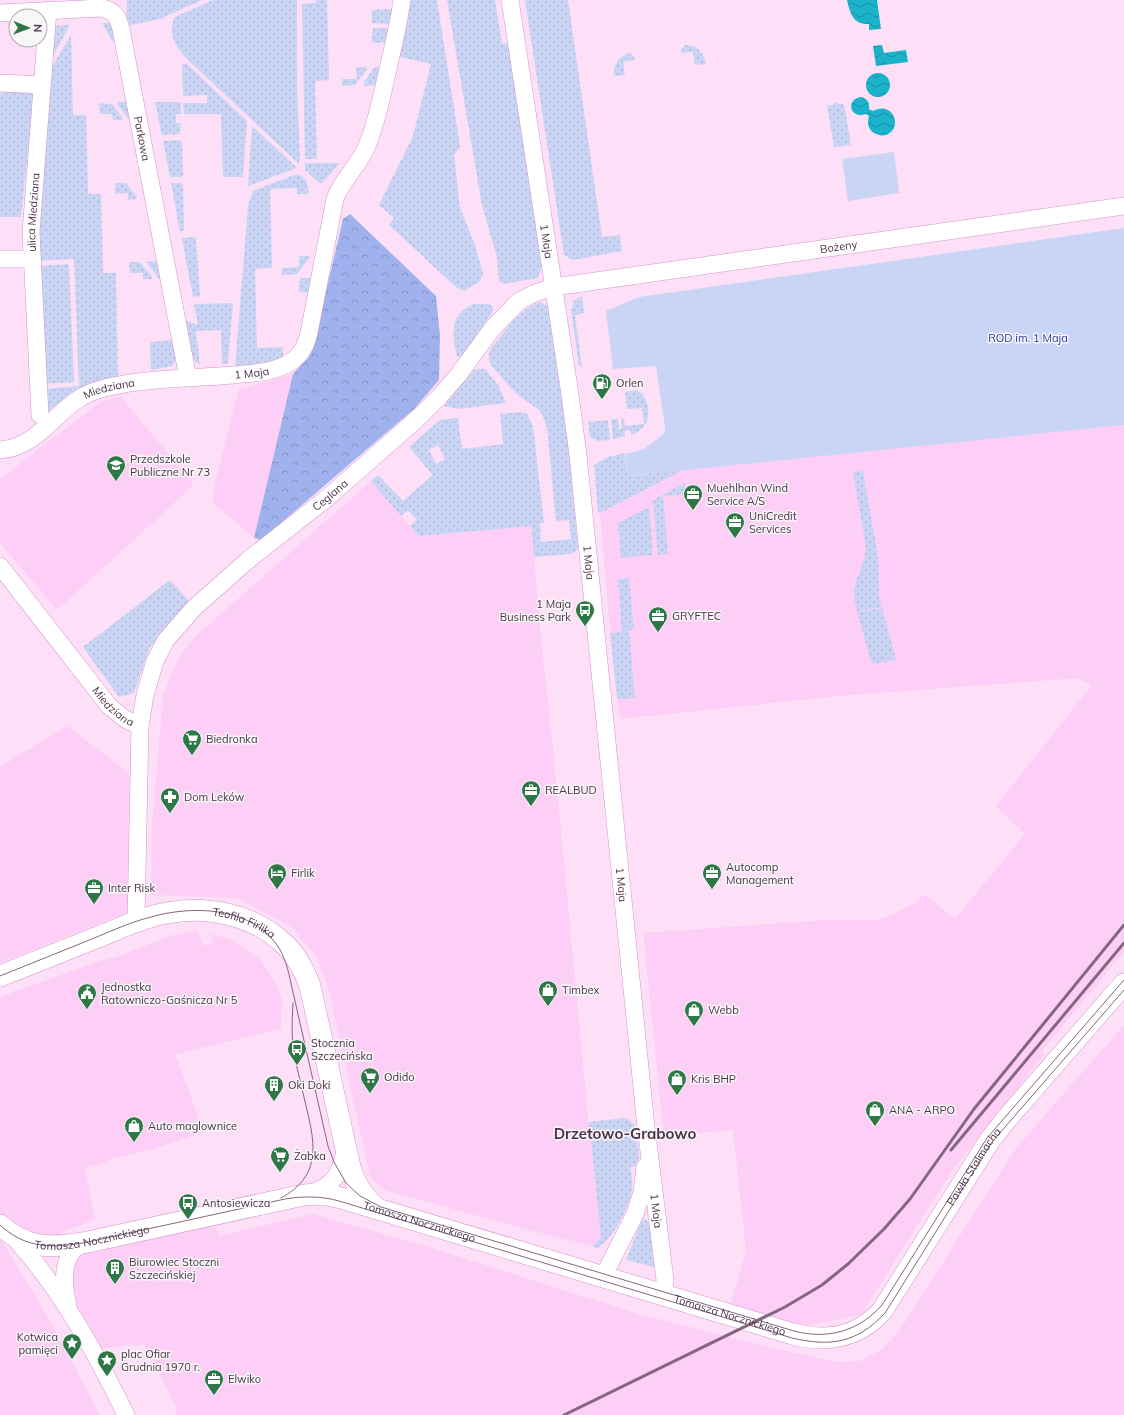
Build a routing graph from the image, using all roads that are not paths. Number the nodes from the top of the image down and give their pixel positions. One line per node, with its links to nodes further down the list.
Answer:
1 (402, 0): 11 (street, 1 Maja)
2 (510, 0): 10 (street, 1 Maja)
3 (48, 10): 11 (street, Parkowa)
4 (45, 48): 6 (street, ulica Miedziana)
5 (0, 83): 6 (street)
6 (42, 85): 9 (street, ulica Miedziana)
7 (1124, 206): 10 (street, Bożeny)
8 (0, 259): 9 (street)
9 (32, 259): 12 (street, ulica Miedziana)
10 (554, 287): 15 (street, Ceglana); 19 (street, 1 Maja)
11 (188, 378): 13 (street, Miedziana)
12 (40, 415)
13 (0, 450)
14 (0, 566): 15 (street, Miedziana)
15 (140, 726): 16 (street, Miedziana)
16 (136, 922): 17 (street, Teofila Firlika); 20 (street, Teofila Firlika)
17 (0, 976)
18 (1124, 984): 28 (street, Pawła Stalmacha)
19 (646, 1127): 25 (street, 1 Maja); 26 (street, 1 Maja)
20 (345, 1144): 21 (street, Teofila Firlika); 22 (street, Teofila Firlika)
21 (299, 1196): 22 (street, Tomasza Nocznickiego); 24 (street, Tomasza Nocznickiego)
22 (380, 1210): 25 (street, Tomasza Nocznickiego)
23 (5, 1229): 24 (street, Tomasza Nocznickiego); 27 (street)
24 (88, 1242): 27 (street)
25 (603, 1277): 26 (street, Tomasza Nocznickiego)
26 (663, 1295): 28 (street, Tomasza Nocznickiego)
27 (70, 1314): 29 (street)
28 (823, 1339)
29 (126, 1415)

